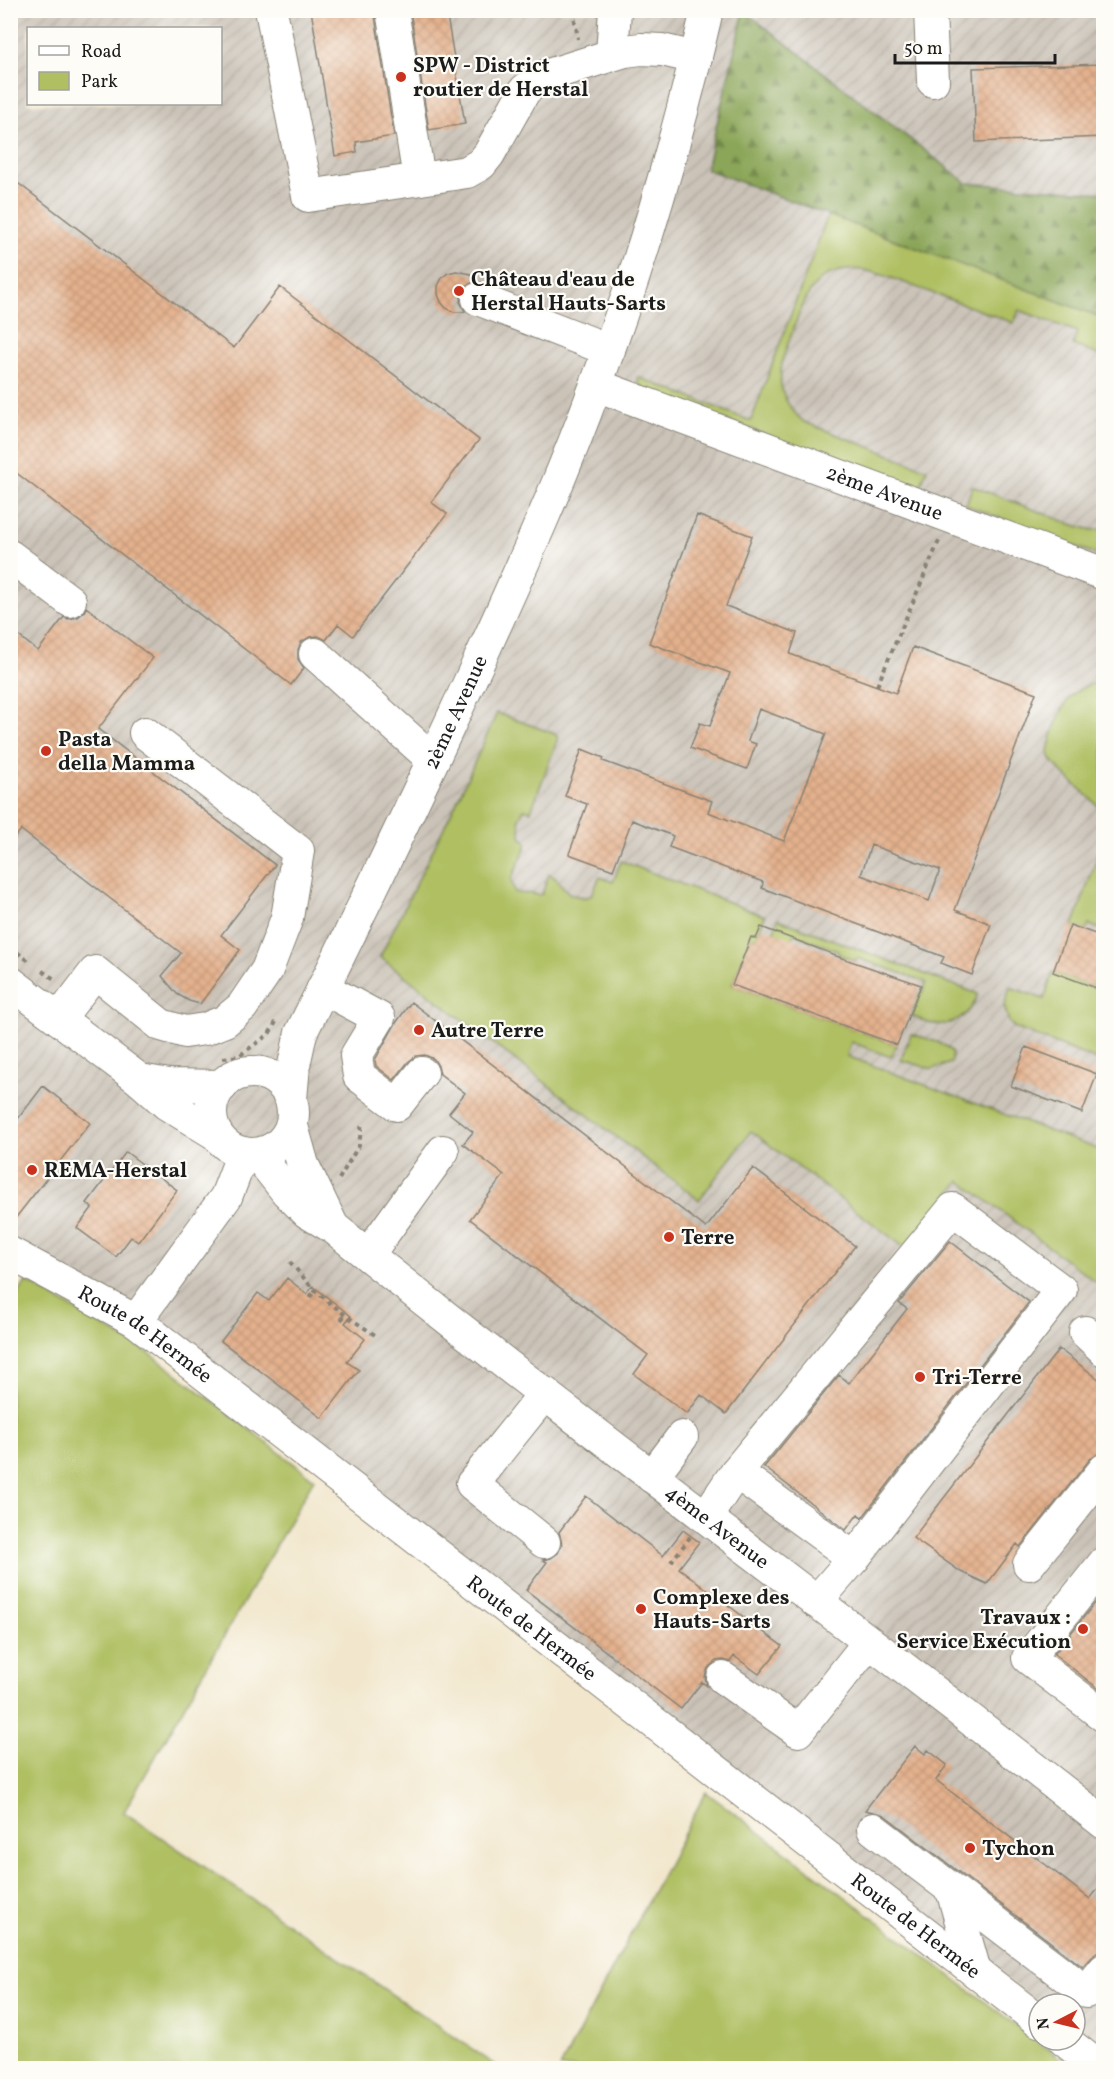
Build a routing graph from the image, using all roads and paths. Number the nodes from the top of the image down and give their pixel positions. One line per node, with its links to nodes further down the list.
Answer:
1 (272, 10): 9 (street)
2 (392, 10): 9 (street)
3 (615, 10): 6 (street)
4 (707, 10): 7 (street, 2ème Avenue)
5 (930, 10): 8 (street)
6 (612, 54): 7 (street); 9 (street)
7 (696, 58): 11 (street, 2ème Avenue)
8 (933, 81)
9 (419, 179)
10 (478, 299): 11 (street)
11 (609, 350): 12 (street, 2ème Avenue)
12 (596, 385): 15 (street, 2ème Avenue); 20 (street, 2ème Avenue)
13 (940, 537): 18 (path)
14 (10, 556): 16 (street)
15 (1104, 574)
16 (70, 600)
17 (315, 654): 20 (street)
18 (877, 686)
19 (145, 733): 23 (street)
20 (433, 760): 22 (street, 2ème Avenue)
21 (10, 982): 23 (street, 4ème Avenue)
22 (323, 988): 24 (street, 2ème Avenue); 26 (street)
23 (59, 1019): 27 (street, 4ème Avenue)
24 (301, 1033): 25 (street, 2ème Avenue); 29 (street, 2ème Avenue)
25 (250, 1072): 28 (street, 4ème Avenue); 29 (street, 4ème Avenue)
26 (422, 1073)
27 (140, 1080): 28 (street, 4ème Avenue); 31 (street, 4ème Avenue)
28 (222, 1086): 31 (street)
29 (291, 1113): 33 (street); 37 (street, 4ème Avenue)
30 (362, 1122): 34 (path)
31 (216, 1134): 33 (street, 4ème Avenue)
32 (443, 1151): 39 (street)
33 (250, 1154): 35 (street, 4ème Avenue); 36 (street)
34 (337, 1182)
35 (287, 1192): 36 (street); 37 (street, 4ème Avenue)
36 (226, 1197): 45 (street)
37 (334, 1228): 39 (street, 4ème Avenue)
38 (10, 1253): 45 (street, Route de Hermée)
39 (368, 1255): 47 (street, 4ème Avenue)
40 (290, 1263): 41 (path)
41 (315, 1291): 42 (path); 43 (path)
42 (310, 1297)
43 (345, 1315): 44 (path); 46 (path)
44 (341, 1320)
45 (136, 1321): 65 (street, Route de Hermée)
46 (378, 1337)
47 (545, 1393): 51 (street, 4ème Avenue); 53 (street)
48 (682, 1437): 51 (street)
49 (1104, 1470): 55 (street)
50 (736, 1472): 52 (street); 54 (street); 54 (street)
51 (652, 1477): 52 (street, 4ème Avenue)
52 (706, 1517): 57 (street, 4ème Avenue)
53 (544, 1542)
54 (854, 1558): 57 (street)
55 (1029, 1564)
56 (1101, 1570): 60 (street)
57 (816, 1602): 58 (street, 4ème Avenue)
58 (869, 1642): 59 (street); 61 (street, 4ème Avenue)
59 (723, 1678)
60 (1104, 1716)
61 (1104, 1823)
62 (873, 1829): 63 (street)
63 (952, 1890): 64 (street); 65 (street)
64 (1104, 1970)
65 (975, 1971): 66 (street, Route de Hermée)
66 (1027, 2012)

